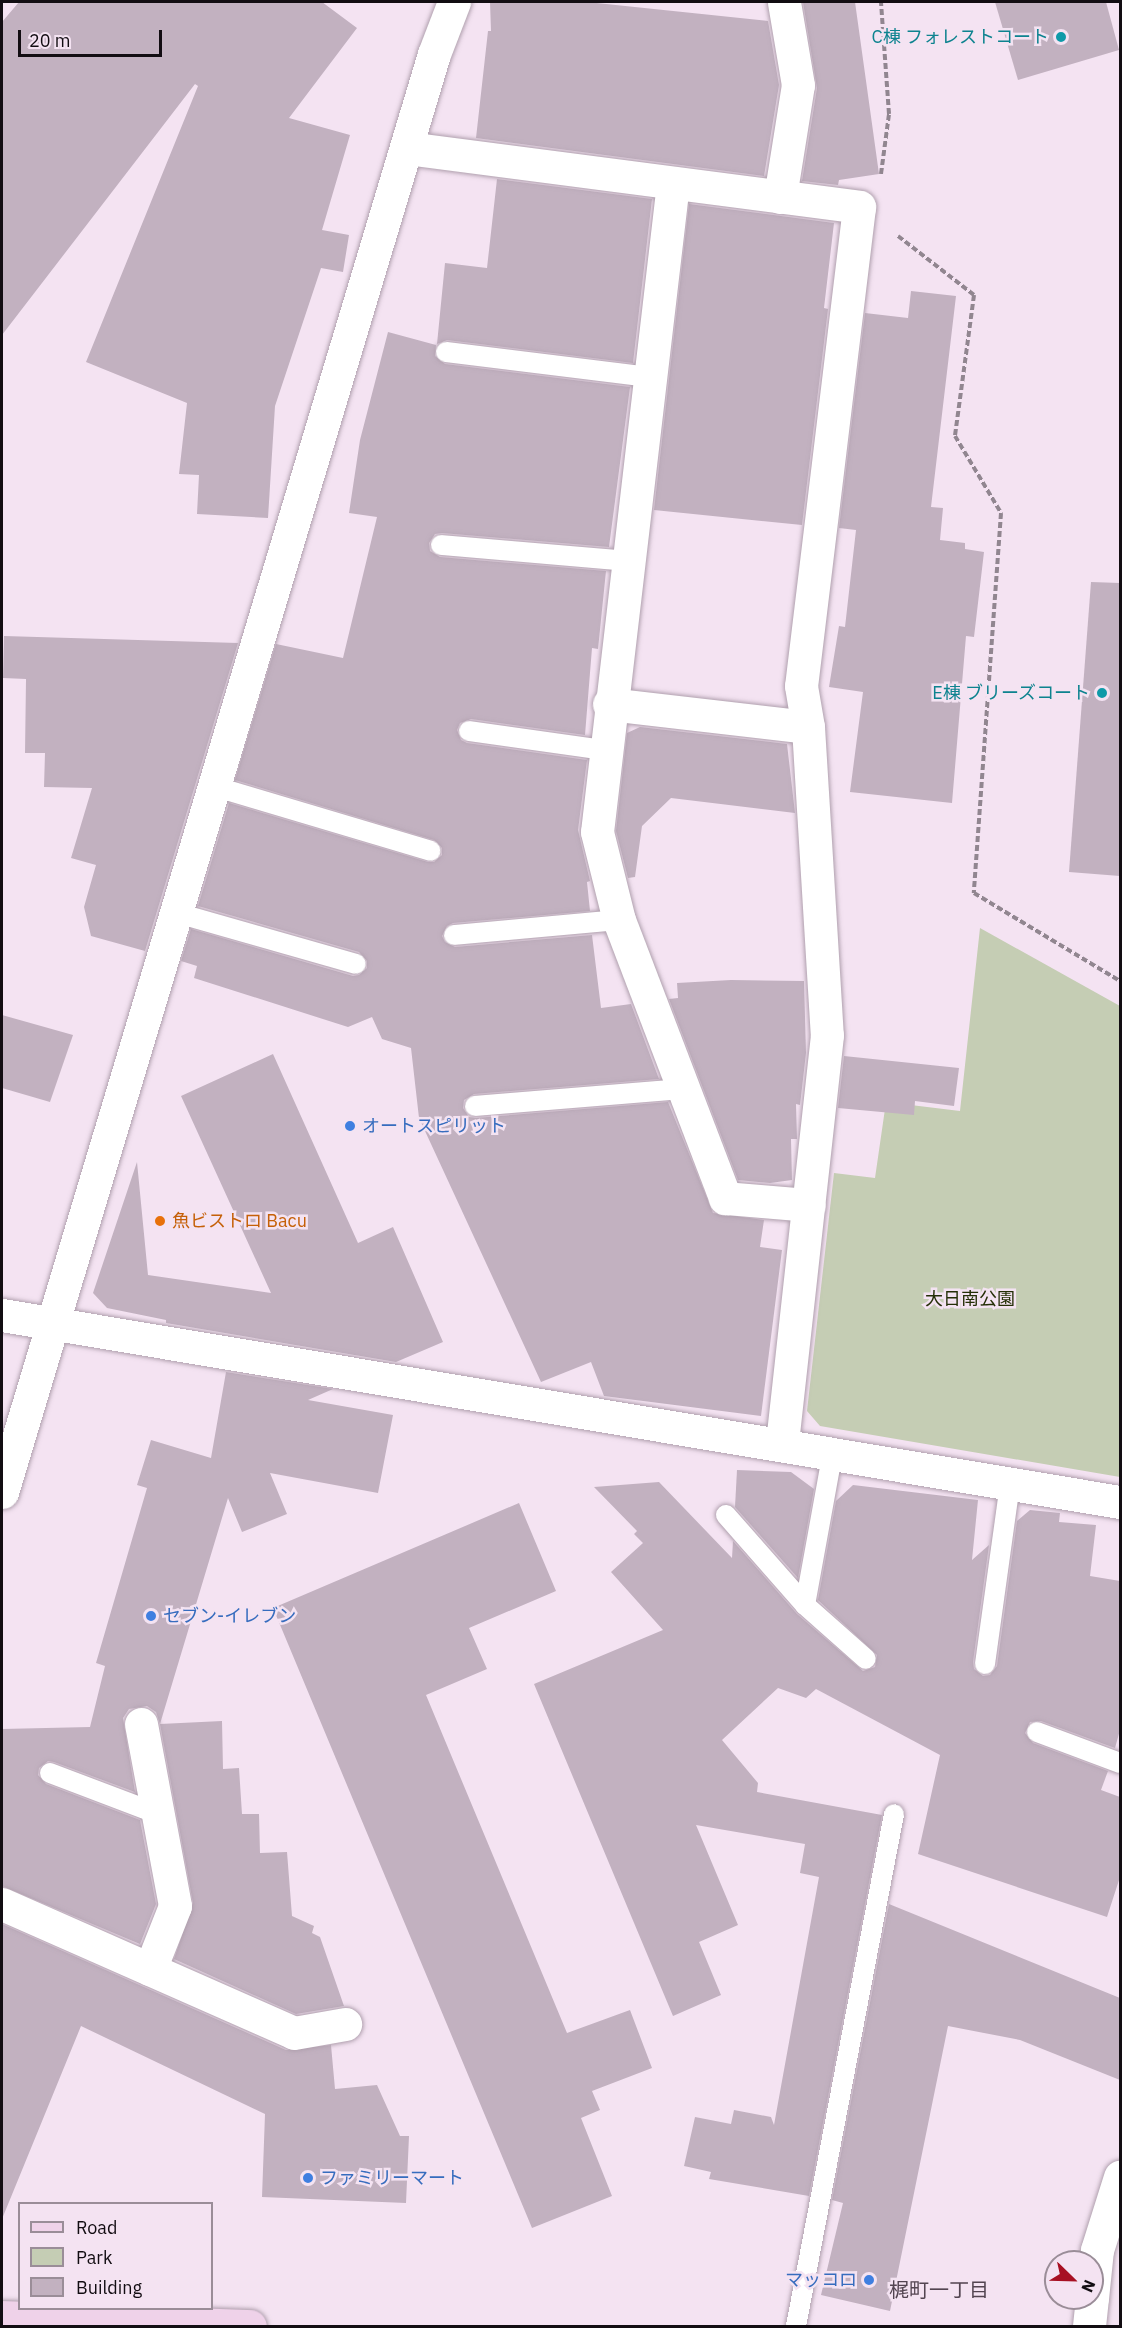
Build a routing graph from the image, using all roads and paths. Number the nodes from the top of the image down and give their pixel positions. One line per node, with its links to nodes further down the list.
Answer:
1 (454, 2): 4 (street)
2 (783, 2): 6 (street)
3 (881, 2): 7 (path)
4 (407, 148): 5 (street); 16 (street)
5 (673, 183): 6 (street); 9 (street)
6 (780, 197): 7 (street)
7 (867, 213): 13 (street); 22 (path)
8 (446, 352): 9 (lane)
9 (649, 377): 11 (street)
10 (441, 545): 11 (lane)
11 (627, 561): 12 (street)
12 (609, 704): 13 (street); 15 (street)
13 (808, 727): 25 (street)
14 (469, 731): 15 (lane)
15 (604, 750): 19 (street)
16 (213, 786): 17 (lane); 18 (street)
17 (432, 851)
18 (174, 912): 21 (lane); 27 (street)
19 (619, 920): 20 (lane); 23 (street)
20 (454, 935)
21 (356, 964)
22 (1120, 981)
23 (681, 1089): 24 (lane); 25 (street)
24 (475, 1106)
25 (809, 1205): 28 (street)
26 (2, 1315): 27 (street)
27 (50, 1323): 28 (street); 31 (street)
28 (782, 1443): 29 (street)
29 (833, 1451): 30 (street); 34 (lane)
30 (1010, 1483): 32 (street); 36 (lane)
31 (2, 1492)
32 (1120, 1502)
33 (726, 1515): 34 (lane)
34 (805, 1605): 35 (lane)
35 (866, 1659)
36 (985, 1664)
37 (141, 1724): 41 (street)
38 (1037, 1732): 39 (lane)
39 (1120, 1763)
40 (50, 1773): 41 (lane)
41 (158, 1814): 44 (street)
42 (894, 1814): 52 (lane)
43 (2, 1904): 44 (street)
44 (150, 1969): 45 (street)
45 (345, 2024)
46 (1120, 2177): 47 (street)
47 (1097, 2250)
48 (1091, 2310): 53 (street)
49 (11, 2320): 50 (street)
50 (218, 2326): 51 (street)
51 (250, 2326)
52 (796, 2326)
53 (1089, 2326)

